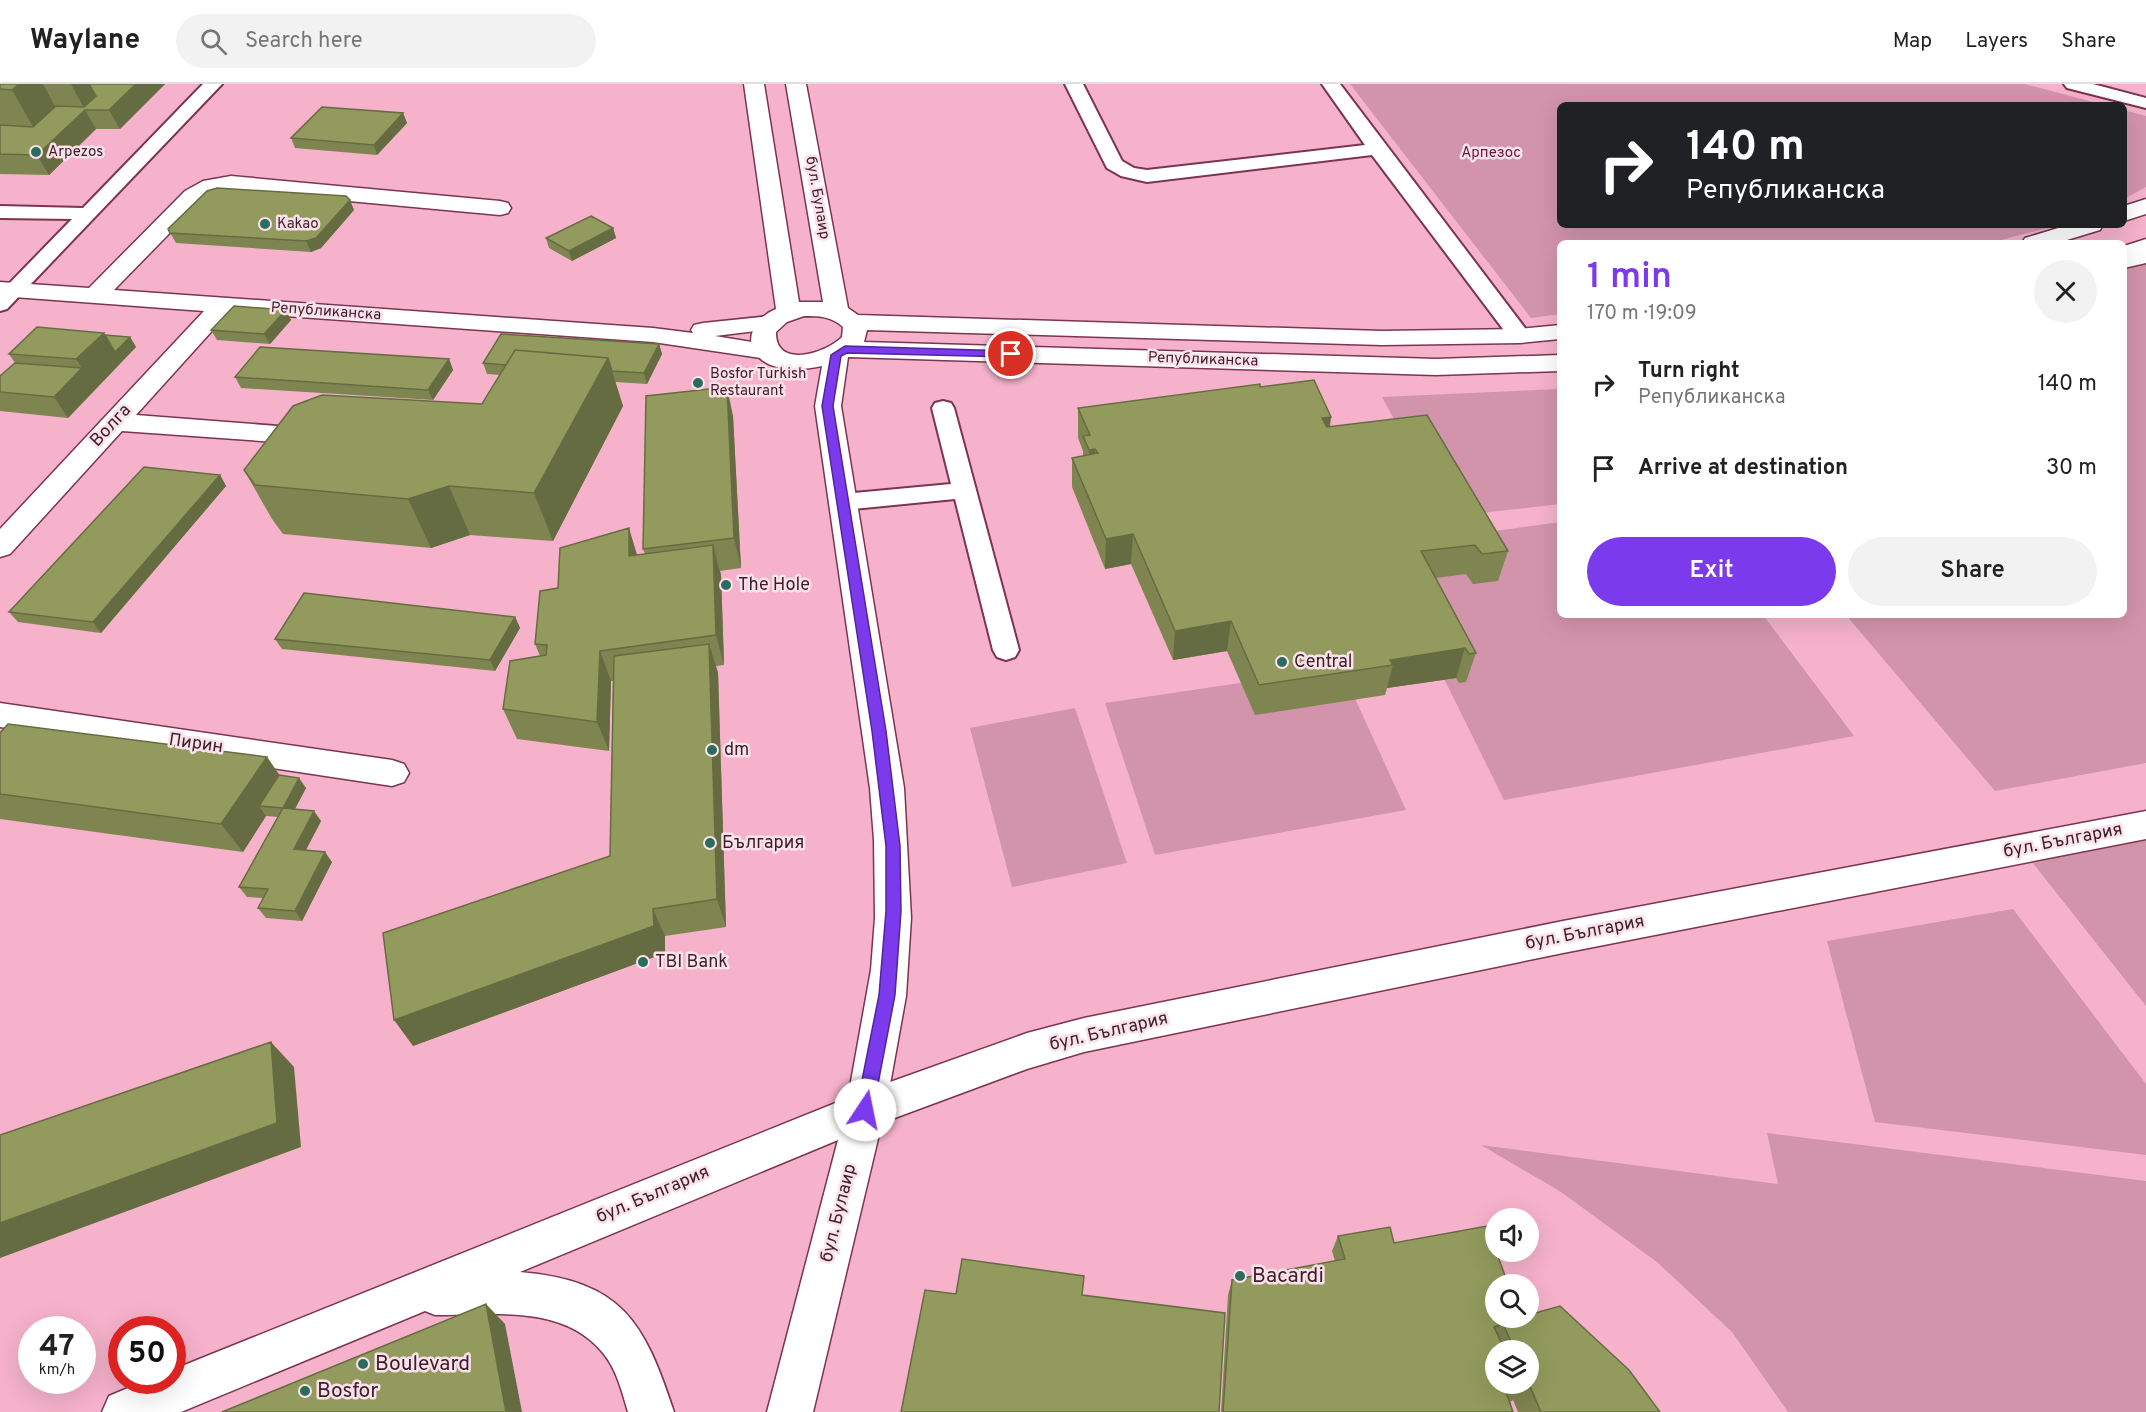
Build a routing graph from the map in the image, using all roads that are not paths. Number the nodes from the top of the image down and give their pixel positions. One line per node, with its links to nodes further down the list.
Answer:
1 (213, 84): 13 (lane)
2 (754, 84): 24 (main road)
3 (796, 84): 23 (main road, бул. Булаир)
4 (1074, 84): 8 (lane)
5 (1331, 84): 8 (lane)
6 (2073, 84): 7 (lane)
7 (2146, 103)
8 (1377, 149): 27 (lane)
9 (2146, 206): 12 (main road)
10 (500, 208): 21 (main road)
11 (0, 212): 13 (lane)
12 (2127, 213)
13 (89, 214): 20 (lane)
14 (2082, 228): 15 (main road)
15 (2043, 240)
16 (2146, 246): 17 (main road)
17 (2127, 253)
18 (2146, 256): 19 (main road)
19 (2127, 260)
20 (5, 295): 21 (main road, Републиканска)
21 (95, 296): 22 (main road, Републиканска)
22 (223, 305): 26 (main road, Републиканска); 34 (main road, Волга)
23 (845, 317): 24 (main road, Републиканска); 27 (main road, Републиканска); 29 (main road, бул. Булаир)
24 (779, 318): 26 (main road, Републиканска); 28 (main road)
25 (1557, 332): 27 (main road, Републиканска)
26 (653, 335): 28 (main road, Републиканска)
27 (1520, 336): 31 (main road)
28 (767, 351): 30 (main road, Републиканска)
29 (841, 352): 30 (main road, Републиканска); 31 (main road, Републиканска); 32 (main road, бул. Булаир)
30 (799, 362): 32 (main road, бул. Булаир)
31 (1548, 364)
32 (828, 406): 37 (main road, бул. Булаир)
33 (943, 408): 36 (lane)
34 (115, 422): 35 (main road); 38 (main road, Волга)
35 (347, 439)
36 (966, 490): 37 (lane); 39 (lane)
37 (843, 502): 43 (main road, бул. Булаир)
38 (0, 547)
39 (1006, 650)
40 (0, 715): 41 (main road, Пирин)
41 (392, 773)
42 (2146, 825): 43 (main road, бул. България)
43 (865, 1110): 44 (main road, бул. България); 47 (main road, бул. Булаир)
44 (422, 1293): 45 (main road, бул. България); 46 (main road)
45 (125, 1412)
46 (651, 1412)
47 (790, 1412)

